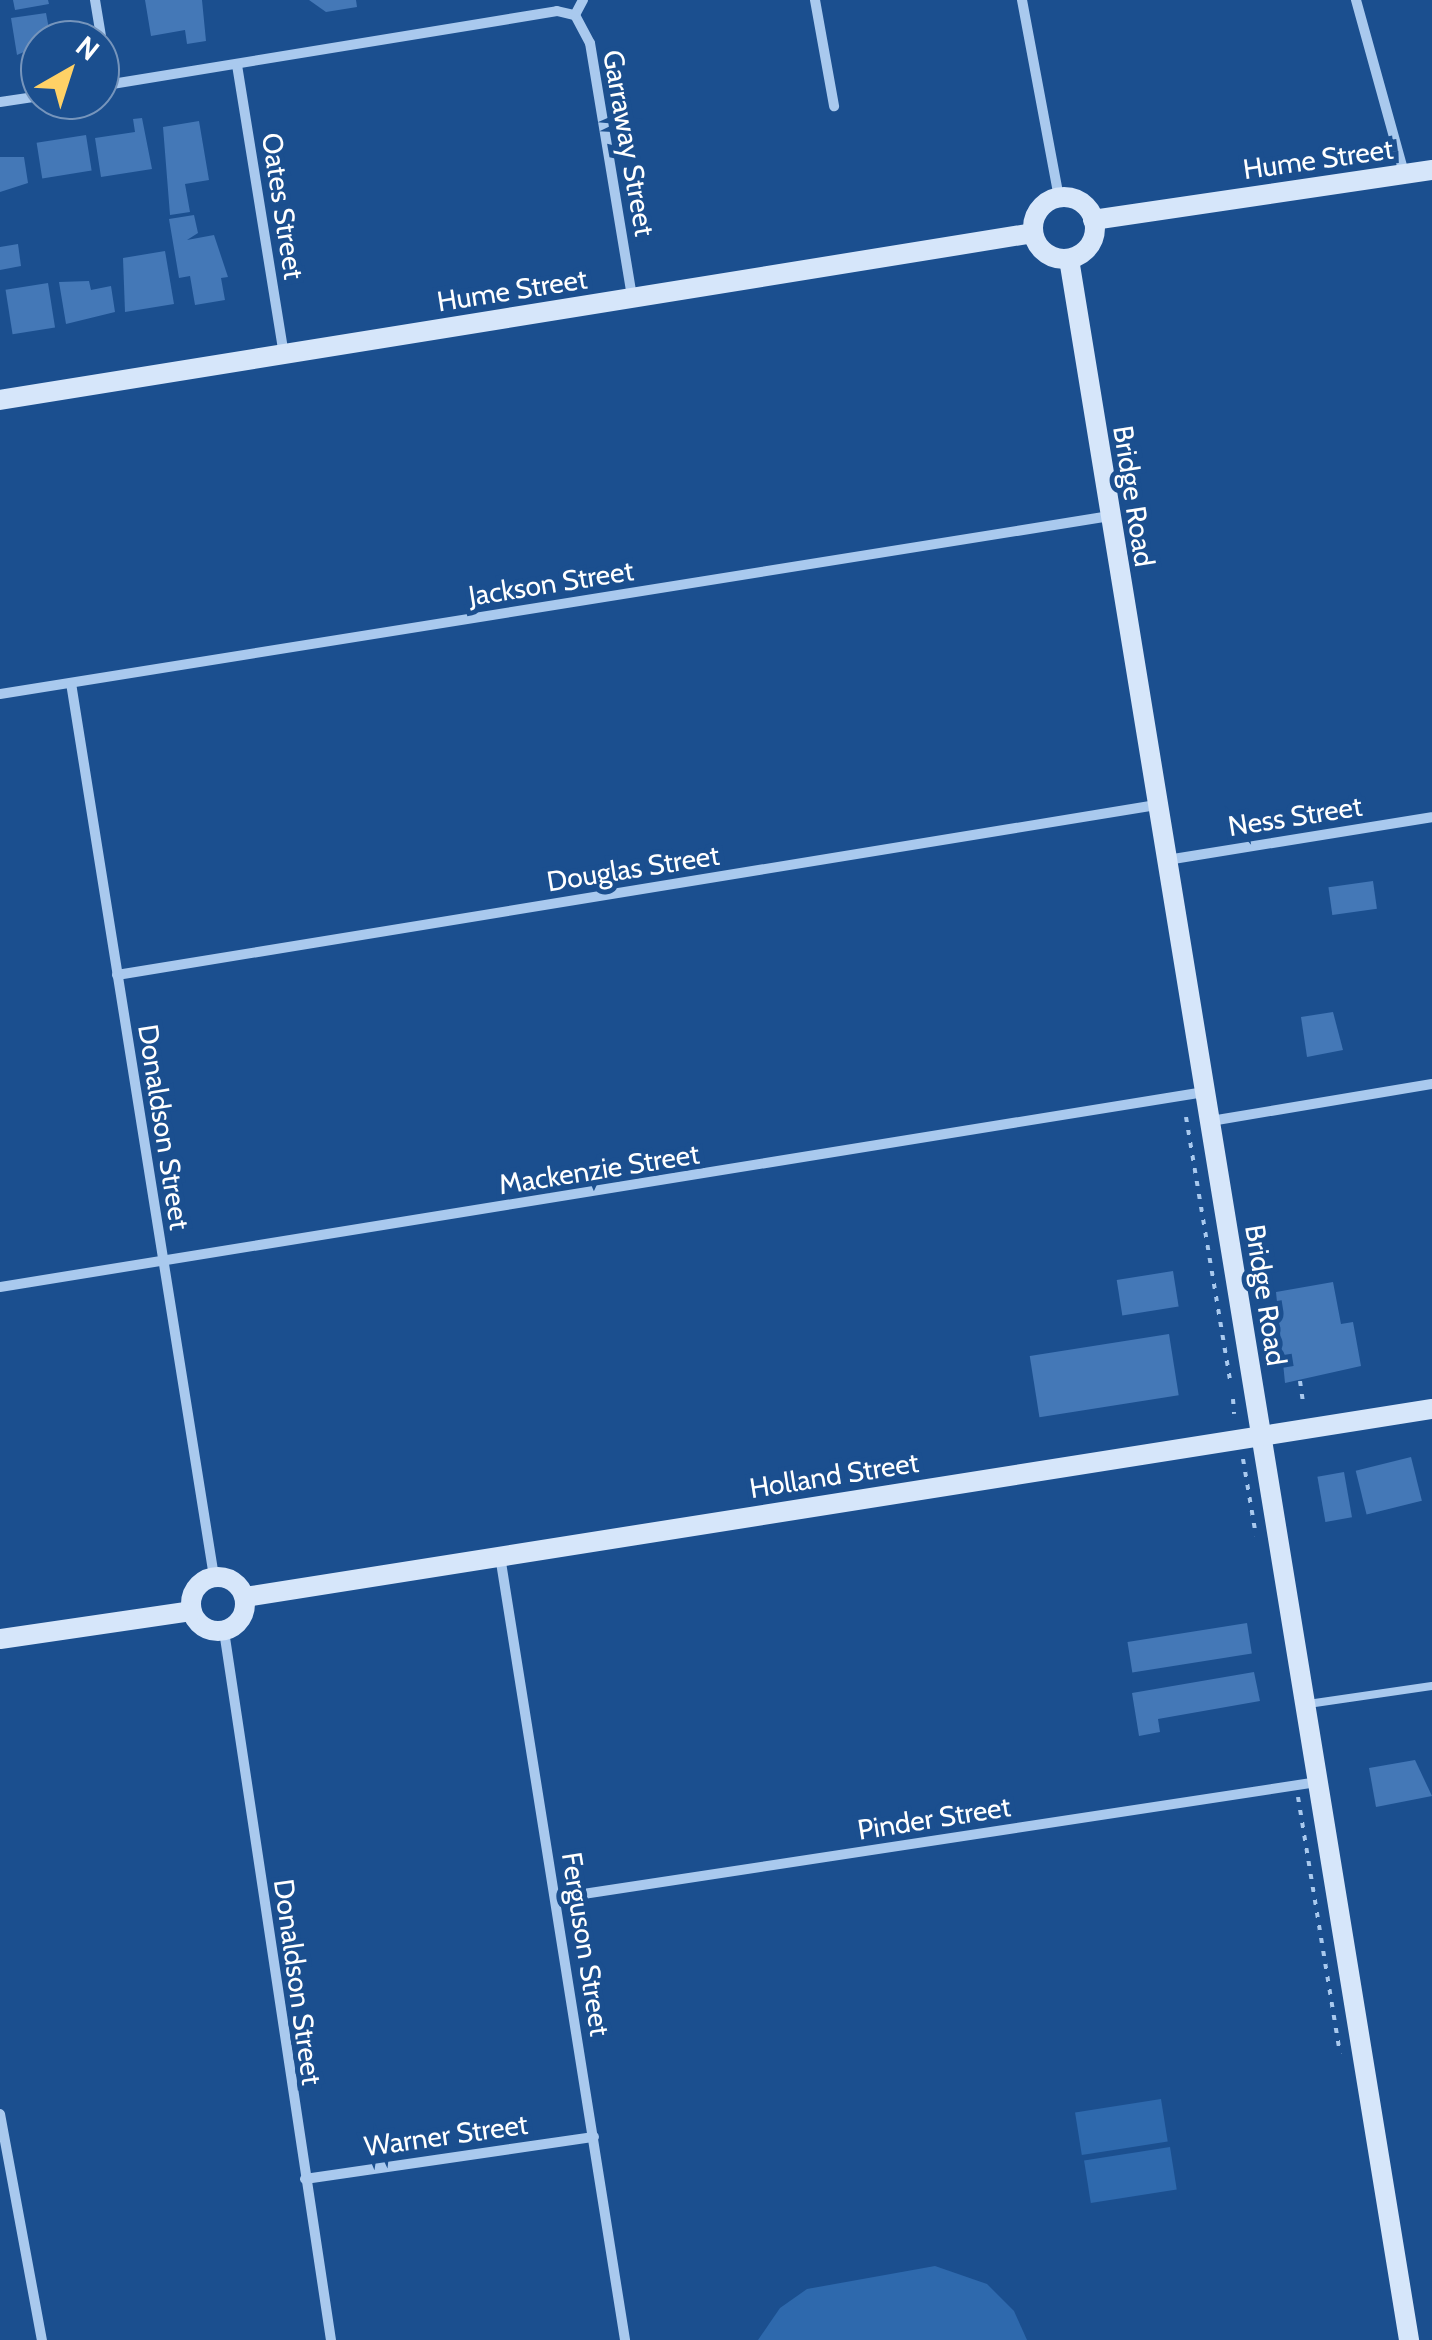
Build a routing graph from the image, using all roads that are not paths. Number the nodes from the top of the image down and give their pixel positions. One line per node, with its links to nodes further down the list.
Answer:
1 (583, 0): 5 (street)
2 (814, 0): 8 (street)
3 (1022, 0): 11 (street)
4 (1356, 0): 10 (street)
5 (575, 15): 6 (street); 15 (street, Garraway Street)
6 (237, 65): 7 (street); 16 (street, Oates Street)
7 (120, 84)
8 (834, 106)
9 (1432, 170): 10 (street, Hume Street)
10 (1404, 174): 12 (street, Hume Street)
11 (1059, 197): 12 (street); 13 (street)
12 (1093, 220): 14 (street)
13 (1033, 233): 14 (street); 15 (street, Hume Street)
14 (1068, 259): 18 (street, Bridge Road)
15 (632, 298): 16 (street, Hume Street)
16 (284, 354): 17 (street, Hume Street)
17 (0, 400)
18 (1110, 516): 19 (street, Jackson Street); 21 (street, Bridge Road)
19 (72, 683): 20 (street, Jackson Street); 24 (street, Donaldson Street)
20 (0, 694)
21 (1156, 805): 23 (street, Bridge Road); 24 (street, Douglas Street)
22 (1432, 816): 23 (street, Ness Street)
23 (1165, 860): 26 (street, Bridge Road)
24 (117, 975): 28 (street, Donaldson Street)
25 (1432, 1084): 27 (street)
26 (1204, 1092): 27 (street, Bridge Road); 28 (street, Mackenzie Street)
27 (1210, 1121): 31 (street, Bridge Road)
28 (163, 1264): 29 (street, Mackenzie Street); 33 (street, Donaldson Street)
29 (0, 1287)
30 (1432, 1409): 31 (street, Holland Street)
31 (1260, 1436): 32 (street, Holland Street); 39 (street, Bridge Road)
32 (500, 1555): 34 (street, Holland Street); 41 (street, Ferguson Street)
33 (214, 1577): 34 (street); 35 (street)
34 (244, 1597): 36 (street)
35 (191, 1611): 36 (street); 37 (street)
36 (224, 1631): 44 (street, Donaldson Street)
37 (0, 1639)
38 (1432, 1686): 39 (lane)
39 (1305, 1704): 40 (street, Bridge Road)
40 (1318, 1782): 41 (street, Pinder Street); 48 (street, Bridge Road)
41 (556, 1898): 43 (street, Ferguson Street)
42 (0, 2114): 45 (street)
43 (594, 2136): 44 (street, Warner Street); 47 (street, Ferguson Street)
44 (304, 2179): 46 (street, Donaldson Street)
45 (42, 2340)
46 (331, 2340)
47 (625, 2340)
48 (1409, 2340)

